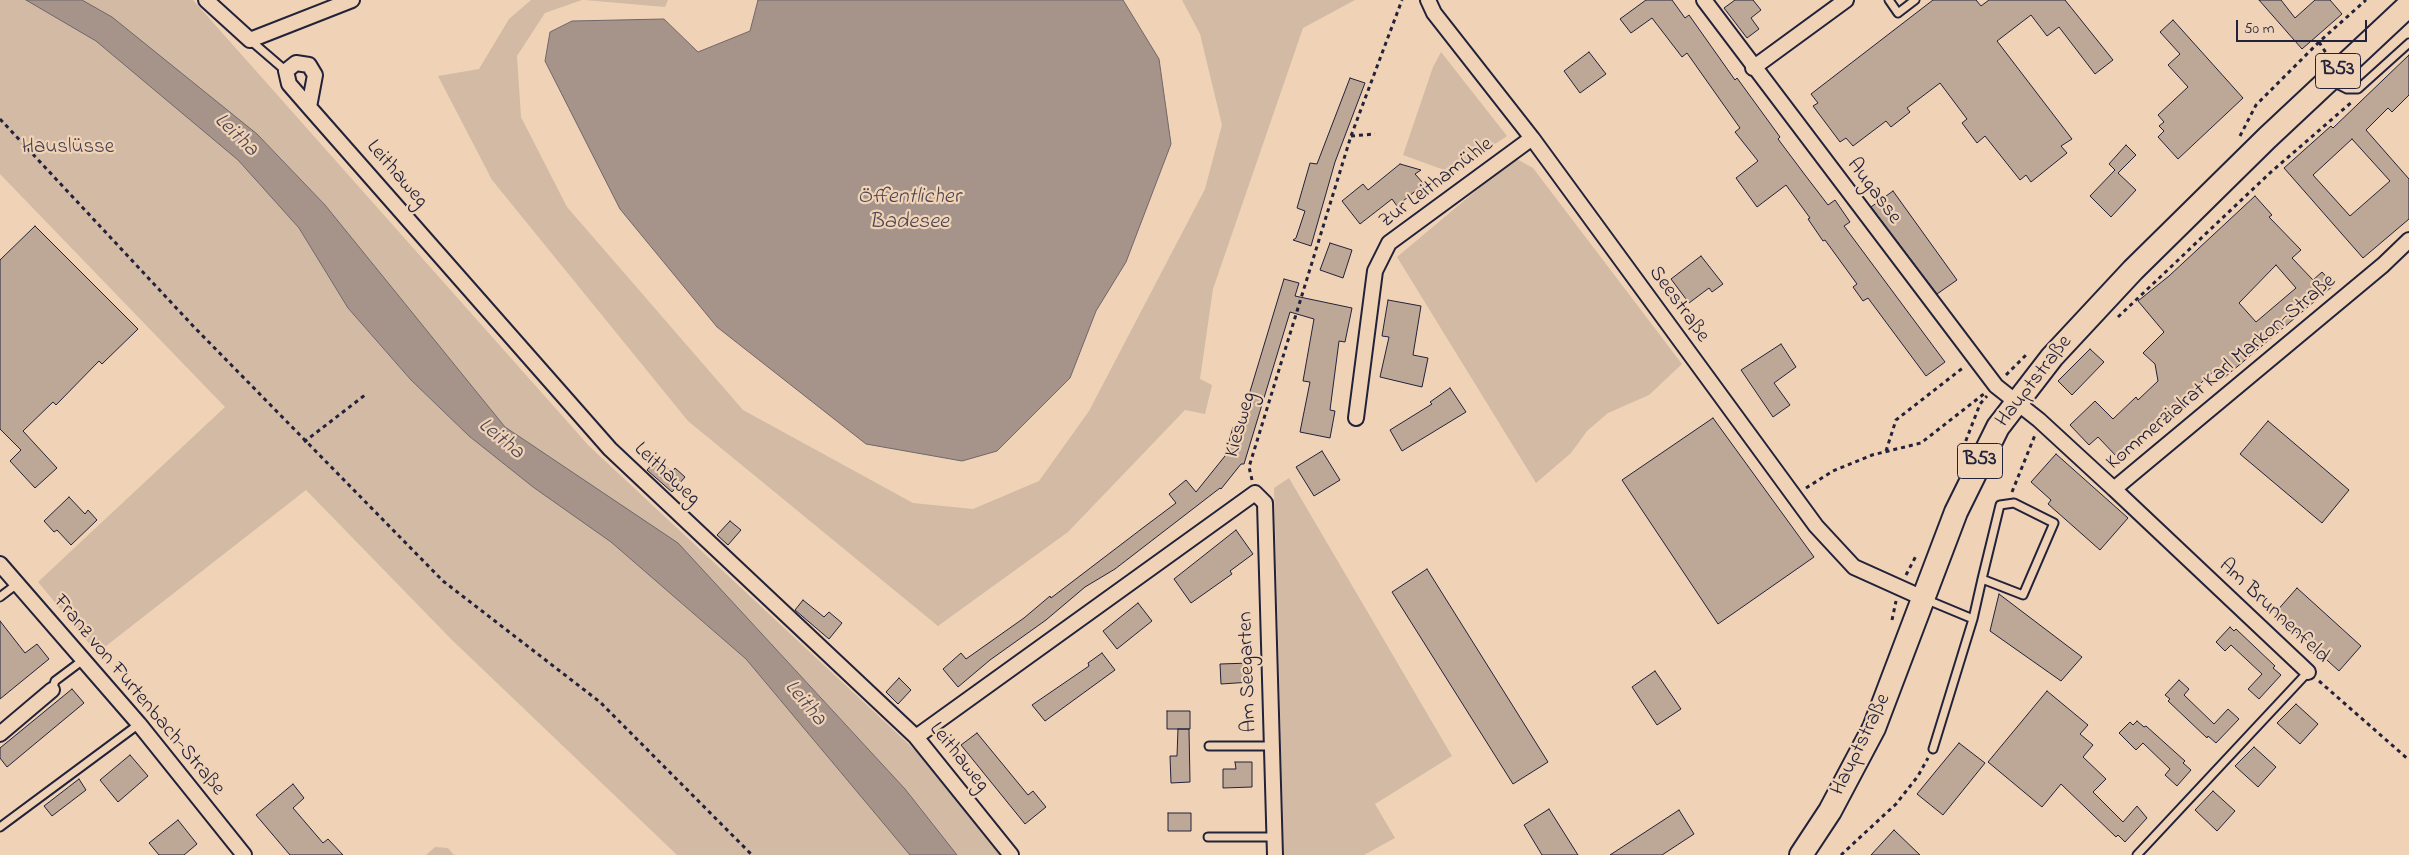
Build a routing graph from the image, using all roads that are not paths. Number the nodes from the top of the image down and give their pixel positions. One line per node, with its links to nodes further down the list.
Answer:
1 (206, 0): 9 (street)
2 (352, 0): 9 (street)
3 (1428, 0): 15 (street, Seestraße)
4 (1704, 0): 11 (street, Augasse)
5 (1846, 0): 11 (street)
6 (1889, 0): 7 (lane)
7 (1915, 0)
8 (2409, 5): 13 (main road, Hauptstraße / B53)
9 (250, 40): 12 (lane)
10 (2409, 43): 13 (lane)
11 (1753, 68): 17 (street, Augasse)
12 (286, 72): 14 (street, Leithaweg); 14 (street)
13 (2328, 80): 17 (main road, Hauptstraße / B53)
14 (309, 107): 31 (street, Leithaweg)
15 (1532, 138): 18 (street, Zur Leithamühle); 24 (street, Seestraße)
16 (2409, 240): 19 (street, Kommerzialrat Karl Markon-Straße)
17 (2016, 402): 19 (street, Kommerzialrat Karl Markon-Straße); 24 (main road, Hauptstraße / B53)
18 (1356, 418)
19 (2114, 489): 27 (street, Am Brunnenfeld)
20 (0, 564): 22 (street, Franz von Furtenbach-Straße)
21 (1982, 579): 21 (lane); 25 (lane)
22 (17, 584): 23 (lane); 26 (street, Franz von Furtenbach-Straße)
23 (0, 597)
24 (1925, 599): 25 (lane); 41 (main road, Hauptstraße / B53)
25 (1973, 619): 34 (lane)
26 (83, 660): 28 (lane); 29 (street, Franz von Furtenbach-Straße)
27 (2308, 672): 42 (lane)
28 (52, 690): 30 (street)
29 (139, 724): 35 (lane); 38 (street, Franz von Furtenbach-Straße)
30 (0, 734)
31 (916, 737): 33 (street, Am Seegarten); 39 (street, Leithaweg)
32 (1209, 746): 33 (lane)
33 (1272, 746): 37 (street, Am Seegarten)
34 (1933, 748)
35 (0, 827)
36 (1208, 837): 37 (lane)
37 (1274, 837): 40 (street, Am Seegarten)
38 (244, 855)
39 (1010, 855)
40 (1275, 855)
41 (1801, 855)
42 (2137, 855)

